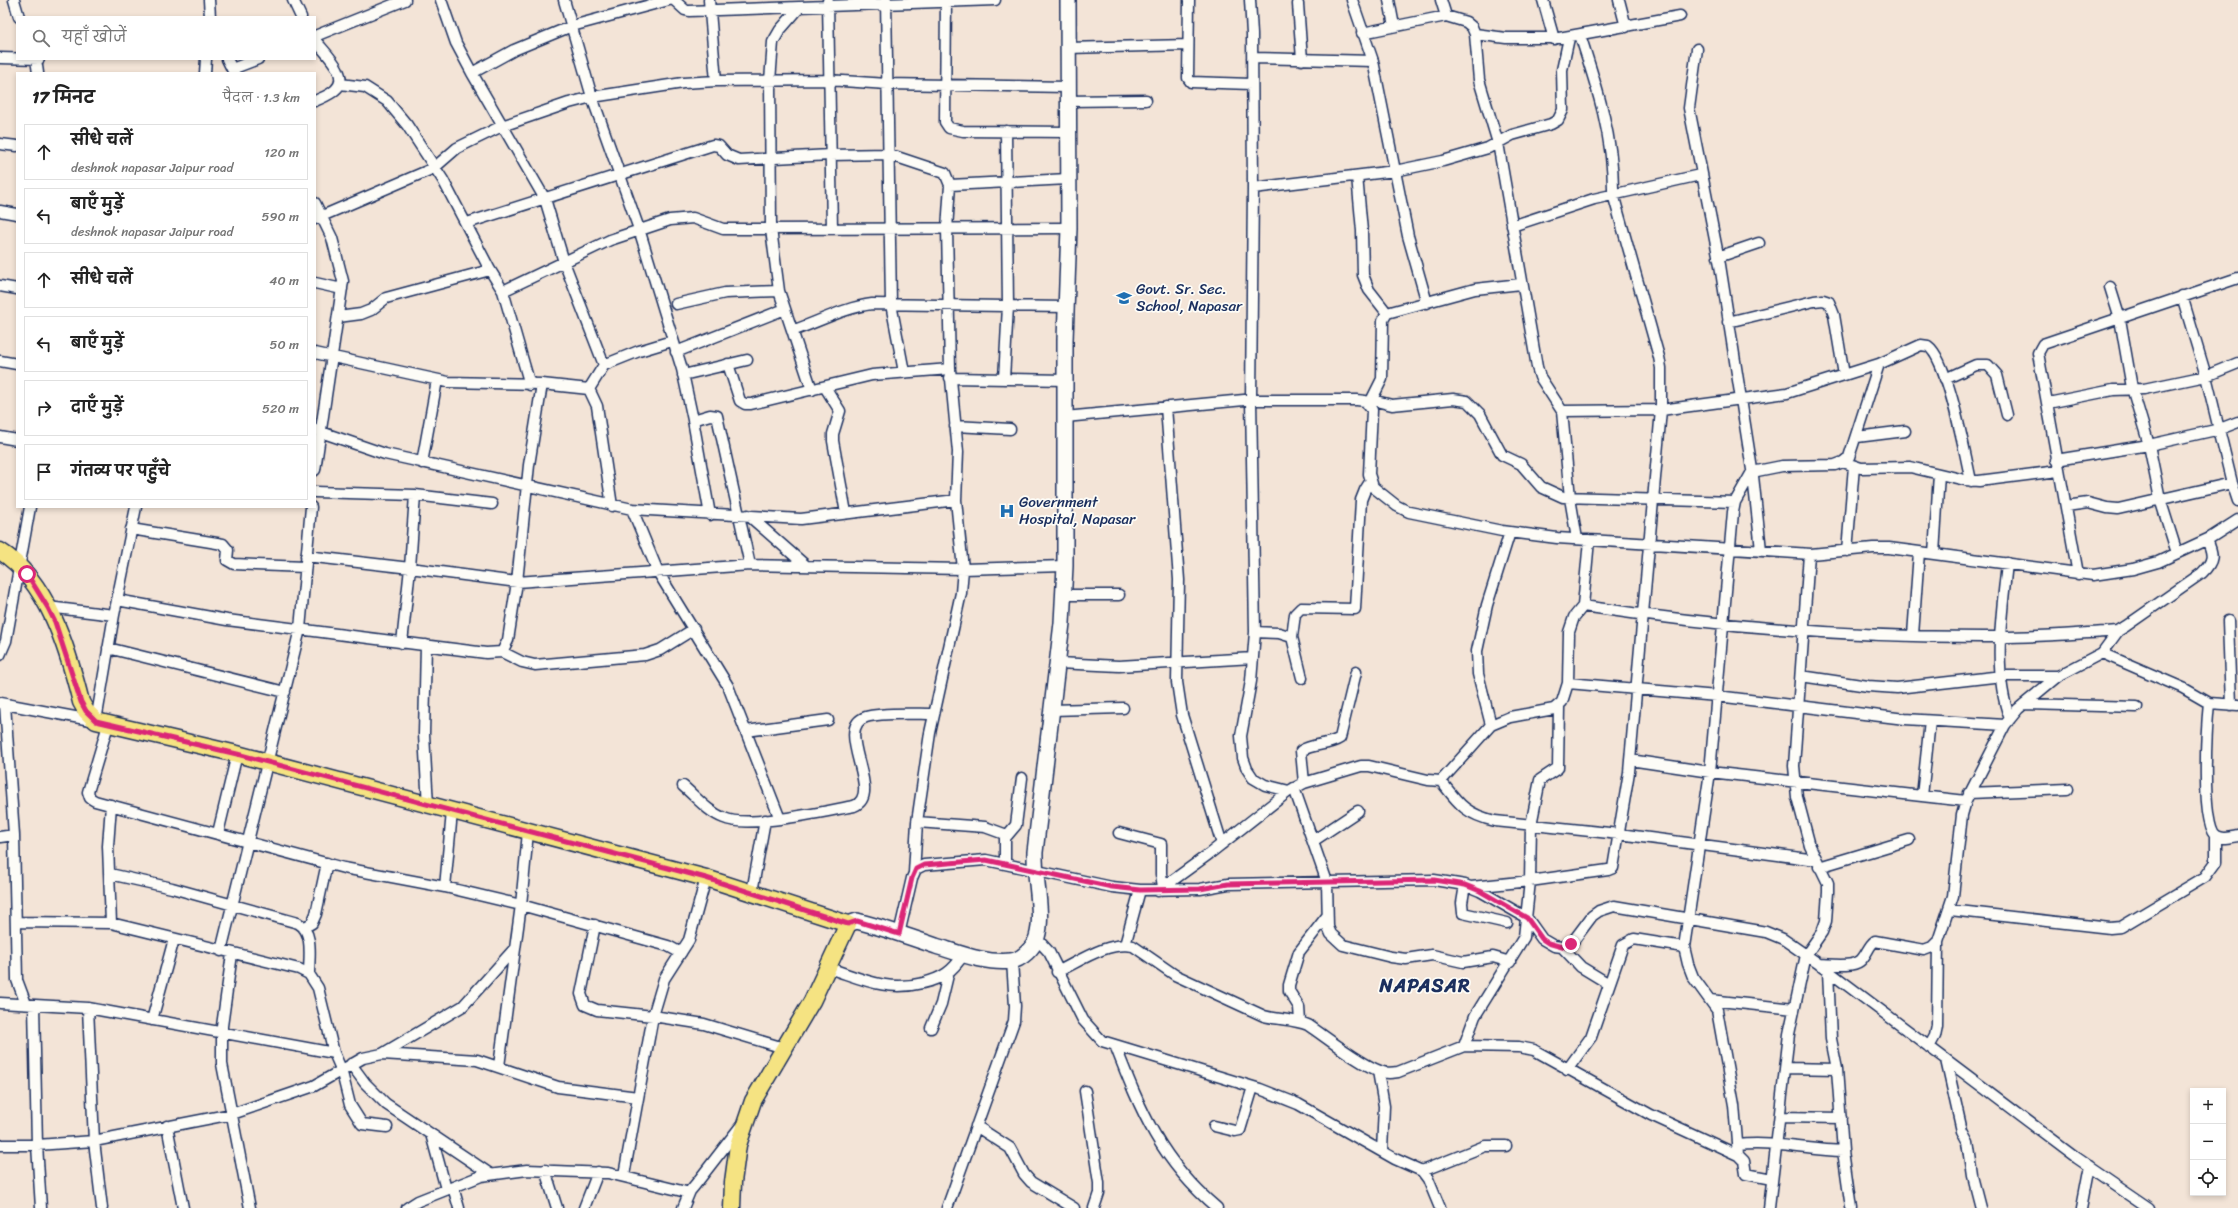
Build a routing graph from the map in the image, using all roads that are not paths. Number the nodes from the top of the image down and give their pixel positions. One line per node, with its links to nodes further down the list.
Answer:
1 (14, 0): 24 (street)
2 (209, 0): 25 (street)
3 (292, 0): 26 (street)
4 (405, 0): 35 (street)
5 (441, 0): 54 (street)
6 (564, 0): 29 (street)
7 (669, 0): 29 (street)
8 (674, 0): 22 (street)
9 (995, 0): 18 (street)
10 (1068, 0): 40 (main road)
11 (1189, 0): 39 (street)
12 (1250, 0): 44 (street)
13 (1352, 0): 32 (street)
14 (1389, 0): 30 (street)
15 (1441, 0): 27 (street)
16 (1542, 0): 37 (street)
17 (1619, 0): 31 (street)
18 (946, 1): 19 (street); 60 (street)
19 (886, 2): 20 (street); 59 (street)
20 (828, 3): 23 (street); 55 (street)
21 (1298, 4): 49 (street)
22 (710, 5): 23 (street); 56 (street)
23 (800, 7): 57 (street)
24 (19, 16)
25 (210, 16)
26 (300, 16)
27 (1446, 16): 30 (street); 33 (street)
28 (1680, 16): 31 (street)
29 (572, 26): 54 (street); 63 (street)
30 (1394, 26): 32 (street)
31 (1626, 26): 34 (street)
32 (1362, 33): 50 (street)
33 (1474, 34): 37 (street); 69 (street)
34 (1580, 35): 36 (street); 84 (street)
35 (316, 36)
36 (1569, 38): 37 (street); 69 (street)
37 (1554, 39)
38 (316, 41): 58 (street)
39 (1188, 45): 40 (street); 61 (street)
40 (1067, 48): 62 (main road)
41 (1698, 49): 77 (street)
42 (0, 58): 43 (street)
43 (16, 58)
44 (1252, 58): 49 (street); 61 (street)
45 (36, 60): 52 (street)
46 (206, 60): 53 (street)
47 (228, 60): 51 (street)
48 (256, 60): 51 (street)
49 (1302, 60): 50 (street)
50 (1373, 61): 76 (street)
51 (233, 71)
52 (38, 72)
53 (205, 72)
54 (472, 74): 66 (street)
55 (828, 80): 57 (street); 59 (street); 73 (street)
56 (716, 81): 57 (street); 63 (street)
57 (770, 81): 74 (street)
58 (340, 84): 64 (street); 75 (street)
59 (887, 84): 60 (street); 72 (street)
60 (947, 84): 62 (street); 67 (street)
61 (1251, 84): 83 (street)
62 (1067, 94): 65 (street); 68 (main road)
63 (592, 97): 66 (street); 78 (street)
64 (316, 100)
65 (1146, 100)
66 (502, 126): 75 (street); 85 (street)
67 (1006, 131): 68 (street); 81 (street)
68 (1068, 132): 80 (main road)
69 (1498, 143): 76 (street); 91 (street)
70 (0, 144): 71 (street)
71 (16, 146)
72 (888, 154): 73 (street); 82 (street); 92 (street)
73 (830, 155): 74 (street); 96 (street)
74 (771, 158): 78 (street); 95 (street)
75 (434, 168): 89 (street); 90 (street)
76 (1395, 171): 79 (street); 113 (street)
77 (1700, 175): 84 (street); 100 (street)
78 (620, 176): 85 (street); 94 (street)
79 (1357, 176): 83 (street); 120 (street)
80 (1068, 179): 81 (street); 93 (main road)
81 (1006, 183): 82 (street); 98 (street)
82 (950, 185): 97 (street)
83 (1253, 188): 152 (street)
84 (1613, 194): 91 (street); 156 (street)
85 (546, 198): 90 (street); 101 (street)
86 (316, 208): 89 (street)
87 (0, 211): 88 (street)
88 (16, 214)
89 (318, 218): 109 (street)
90 (467, 224): 102 (street)
91 (1512, 226): 105 (street)
92 (890, 228): 96 (street); 97 (street); 115 (street)
93 (1069, 228): 98 (street); 118 (main road)
94 (639, 229): 95 (street); 101 (street); 125 (street)
95 (771, 229): 96 (street); 111 (street)
96 (832, 229)
97 (947, 229): 98 (street); 116 (street)
98 (1007, 229): 117 (street)
99 (1760, 243): 100 (street)
100 (1718, 257): 123 (street)
101 (564, 262): 110 (street); 135 (street)
102 (490, 270): 110 (street); 121 (street)
103 (2238, 278): 112 (street)
104 (316, 283): 109 (street)
105 (1521, 284): 113 (street); 157 (street)
106 (0, 286): 108 (street)
107 (2110, 287): 122 (street)
108 (16, 289)
109 (342, 289): 121 (street)
110 (503, 291): 145 (street)
111 (779, 291): 114 (street); 119 (street)
112 (2182, 296): 122 (street); 140 (street)
113 (1426, 303): 120 (street)
114 (676, 304)
115 (891, 304): 116 (street); 124 (street); 136 (street)
116 (949, 304): 117 (street); 137 (street)
117 (1008, 306): 118 (street); 141 (street)
118 (1067, 307): 143 (main road)
119 (785, 309): 124 (street); 126 (street)
120 (1387, 313): 153 (street)
121 (338, 317): 128 (street)
122 (2120, 318): 148 (street); 154 (street)
123 (1728, 322): 139 (street); 151 (street)
124 (792, 331): 150 (street)
125 (672, 341): 126 (street); 135 (street)
126 (676, 352): 138 (street)
127 (316, 353): 128 (street)
128 (332, 355): 142 (street); 165 (street)
129 (747, 360): 133 (street)
130 (0, 361): 132 (street)
131 (2238, 363): 140 (street)
132 (16, 364)
133 (728, 364): 138 (street); 150 (street)
134 (1879, 364): 139 (street); 144 (street); 168 (street)
135 (604, 365): 149 (street)
136 (904, 372): 137 (street); 147 (street)
137 (950, 373): 141 (street); 162 (street)
138 (683, 375): 160 (street)
139 (1844, 375): 151 (street)
140 (2206, 376): 148 (street); 164 (street)
141 (1004, 379): 143 (street)
142 (437, 380): 145 (street); 174 (street)
143 (1066, 380): 159 (main road)
144 (1945, 380): 158 (street); 179 (street)
145 (530, 384): 146 (street)
146 (542, 384): 149 (street); 182 (street)
147 (825, 387): 150 (street); 199 (street)
148 (2132, 388): 154 (street); 170 (street)
149 (589, 389): 192 (street)
150 (812, 390)
151 (1740, 398): 156 (street); 177 (street)
152 (1251, 400): 153 (street); 155 (street); 242 (street)
153 (1370, 402): 180 (street); 185 (street)
154 (2048, 403): 172 (street)
155 (1166, 407): 159 (street); 253 (street)
156 (1661, 410): 157 (street); 186 (street)
157 (1562, 411): 185 (street)
158 (2007, 416)
159 (1065, 417): 222 (main road)
160 (693, 420): 198 (street); 200 (street)
161 (2238, 422): 164 (street)
162 (955, 426): 163 (street); 188 (street)
163 (1010, 429)
164 (2220, 429): 170 (street); 181 (street)
165 (317, 431): 171 (street); 174 (street)
166 (1905, 431): 168 (street)
167 (0, 437): 169 (street)
168 (1857, 437): 173 (street)
169 (16, 440)
170 (2149, 445): 172 (street); 187 (street)
171 (316, 450)
172 (2056, 460): 176 (street)
173 (1843, 462): 175 (street); 177 (street)
174 (422, 463): 182 (street)
175 (1854, 466): 178 (street); 212 (street)
176 (2058, 471): 179 (street); 193 (street)
177 (1752, 472): 190 (street); 210 (street)
178 (1939, 474): 179 (street); 216 (street)
179 (1971, 481)
180 (1370, 482): 204 (street); 244 (street)
181 (2232, 483): 187 (street); 189 (street)
182 (529, 487): 192 (street); 228 (street)
183 (316, 492): 184 (street)
184 (415, 495): 191 (street); 224 (street)
185 (1570, 498): 186 (street); 205 (street)
186 (1652, 499): 190 (street); 208 (street)
187 (2160, 499): 193 (street); 214 (street)
188 (956, 500): 199 (street); 225 (street)
189 (2238, 501)
190 (1734, 502): 209 (street)
191 (492, 504)
192 (612, 506): 197 (street)
193 (2066, 506): 227 (street)
194 (30, 508): 219 (street)
195 (136, 508): 203 (street)
196 (311, 508): 217 (street)
197 (632, 509): 200 (street); 226 (street)
198 (737, 514): 200 (street); 201 (street); 220 (street)
199 (846, 514): 201 (street)
200 (710, 515)
201 (748, 515): 221 (street)
202 (2238, 520): 207 (street)
203 (131, 529): 223 (street); 231 (street)
204 (1510, 532): 205 (street); 278 (street)
205 (1577, 539): 206 (street)
206 (1589, 540): 208 (street); 232 (street)
207 (2207, 540): 214 (street); 241 (street)
208 (1649, 543): 209 (street); 235 (street)
209 (1731, 548): 210 (street); 237 (street)
210 (1761, 550): 215 (street)
211 (0, 551): 219 (main road)
212 (1847, 551): 213 (street); 215 (street)
213 (1919, 552): 216 (street); 243 (street)
214 (2177, 553): 227 (street)
215 (1808, 554): 240 (street)
216 (1934, 554): 218 (street)
217 (306, 556): 223 (street); 224 (street)
218 (2007, 563): 227 (street); 245 (street)
219 (19, 564): 233 (main road); 251 (street)
220 (750, 565): 221 (street); 226 (street)
221 (805, 565): 225 (street)
222 (1065, 566): 225 (street); 229 (main road)
223 (305, 567): 238 (street)
224 (410, 568): 228 (street); 246 (street)
225 (963, 569): 273 (street)
226 (658, 572): 228 (street); 239 (street)
227 (2078, 574)
228 (517, 582): 249 (street)
229 (1064, 595): 230 (street); 254 (main road)
230 (1119, 595)
231 (117, 600): 234 (street); 238 (street)
232 (1583, 606): 235 (street); 260 (street)
233 (48, 608): 234 (street); 277 (main road)
234 (114, 615): 248 (street)
235 (1642, 615): 237 (street); 261 (street)
236 (2228, 621): 267 (street)
237 (1724, 623): 240 (street); 263 (street)
238 (300, 629): 246 (street); 262 (street)
239 (694, 629): 249 (street); 279 (street)
240 (1803, 630): 243 (street); 256 (street)
241 (2118, 630): 245 (street); 250 (street)
242 (1255, 632): 244 (street); 252 (street)
243 (1913, 635): 245 (street)
244 (1292, 637): 259 (street)
245 (2001, 637): 257 (street)
246 (402, 642): 247 (street)
247 (426, 645): 249 (street); 294 (street)
248 (108, 648): 262 (street); 277 (street)
249 (502, 652)
250 (2102, 653): 258 (street); 264 (street)
251 (0, 655)
252 (1253, 658): 253 (street); 289 (street)
253 (1178, 662): 254 (street); 313 (street)
254 (1058, 663): 272 (main road)
255 (1356, 672): 287 (street)
256 (1800, 676): 257 (street); 269 (street)
257 (2002, 676): 258 (street); 276 (street)
258 (2058, 676): 266 (street)
259 (1302, 678)
260 (1568, 683): 261 (street); 268 (street)
261 (1636, 688): 263 (street); 281 (street)
262 (284, 692): 282 (street)
263 (1717, 696): 269 (street); 283 (street)
264 (2209, 703): 267 (street); 307 (street)
265 (3, 704): 277 (street); 305 (street)
266 (2024, 704): 270 (street); 276 (street)
267 (2235, 705)
268 (1559, 706): 278 (street); 300 (street)
269 (1799, 707): 275 (street); 286 (street)
270 (2137, 707)
271 (1123, 708): 272 (street)
272 (1052, 710): 318 (main road)
273 (933, 714): 297 (street); 299 (street)
274 (828, 720): 279 (street)
275 (1930, 721): 276 (street); 291 (street)
276 (2008, 722): 292 (street)
277 (102, 723): 280 (main road); 293 (street)
278 (1491, 725): 285 (street)
279 (746, 731): 297 (street)
280 (237, 754): 282 (main road); 302 (street)
281 (1630, 760): 283 (street); 304 (street)
282 (268, 763): 294 (main road); 312 (street)
283 (1710, 772): 286 (street); 314 (street)
284 (1022, 778): 306 (street)
285 (1441, 781): 287 (street); 300 (street)
286 (1795, 782): 291 (street); 317 (street)
287 (1304, 783): 289 (street)
288 (684, 786): 298 (street)
289 (1291, 789): 311 (street); 313 (street)
290 (2067, 789): 292 (street)
291 (1922, 796): 292 (street)
292 (1968, 797): 331 (street)
293 (111, 805): 302 (street); 320 (street)
294 (428, 806): 296 (main road)
295 (1358, 811): 311 (street)
296 (452, 812): 301 (main road); 325 (street)
297 (780, 819): 298 (street)
298 (765, 820): 328 (street)
299 (917, 822): 306 (street); 319 (street)
300 (1531, 825): 304 (street); 322 (street)
301 (528, 832): 321 (main road); 330 (street)
302 (218, 833): 312 (street)
303 (1119, 833): 326 (street)
304 (1619, 834): 314 (street); 322 (street)
305 (14, 835): 309 (street); 335 (street)
306 (1007, 835): 316 (street)
307 (2216, 836): 308 (street); 331 (street)
308 (2238, 836)
309 (0, 837)
310 (1910, 840): 317 (street)
311 (1313, 841): 323 (street)
312 (248, 842): 315 (street); 329 (street)
313 (1222, 844): 326 (street)
314 (1700, 844): 317 (street); 334 (street)
315 (326, 863): 325 (street); 340 (street)
316 (1005, 864): 318 (street); 319 (street)
317 (1818, 864): 353 (street)
318 (1034, 872): 327 (street); 342 (main road)
319 (914, 873): 341 (street)
320 (110, 874): 329 (street); 336 (street)
321 (706, 878): 328 (main road); 350 (street)
322 (1530, 881): 324 (street); 333 (street)
323 (1327, 882): 324 (street); 326 (street); 332 (street)
324 (1467, 886): 333 (street); 337 (street)
325 (445, 887): 330 (street)
326 (1161, 889): 327 (street)
327 (1140, 890): 345 (street)
328 (752, 892): 338 (main road)
329 (232, 905): 340 (street); 349 (street)
330 (521, 905): 339 (street); 348 (street)
331 (1950, 910): 344 (street)
332 (1327, 916): 355 (street); 370 (street)
333 (1527, 918): 346 (street); 355 (street)
334 (1690, 918): 346 (street); 347 (street); 353 (street)
335 (16, 922): 336 (street); 365 (street)
336 (111, 923): 343 (street)
337 (1507, 923)
338 (848, 924): 341 (main road); 357 (main road)
339 (595, 925): 350 (street); 368 (street)
340 (305, 927): 360 (street)
341 (899, 934): 352 (main road)
342 (1037, 938): 354 (main road); 359 (street)
343 (174, 939): 349 (street); 369 (street)
344 (1938, 941): 356 (street); 375 (street)
345 (1125, 945): 359 (street); 370 (street)
346 (1562, 947): 362 (street)
347 (1684, 947): 362 (street); 363 (street)
348 (515, 948): 378 (street); 381 (street)
349 (221, 951): 351 (street)
350 (681, 953): 368 (street)
351 (232, 954): 360 (street); 372 (street)
352 (964, 954): 354 (main road); 361 (street)
353 (1806, 955): 356 (street); 367 (street)
354 (1012, 961): 395 (street)
355 (1510, 962): 374 (street)
356 (1819, 964): 358 (street)
357 (828, 968): 361 (street); 376 (main road)
358 (1828, 971): 375 (street); 383 (street)
359 (1057, 972): 373 (street)
360 (309, 974): 377 (street)
361 (948, 975): 371 (street)
362 (1609, 984): 385 (street)
363 (1710, 1000): 367 (street); 404 (street)
364 (0, 1003): 365 (street)
365 (30, 1005): 366 (street); 401 (street)
366 (88, 1008): 369 (street); 399 (street)
367 (1794, 1009): 382 (street)
368 (653, 1016): 376 (street); 389 (street)
369 (152, 1020): 372 (street)
370 (1300, 1022): 386 (street)
371 (931, 1028)
372 (222, 1033): 377 (street); 390 (street)
373 (1115, 1045): 387 (street); 429 (street)
374 (1464, 1046): 385 (street); 386 (street)
375 (1929, 1047): 379 (street)
376 (784, 1048): 393 (main road)
377 (334, 1053): 384 (street)
378 (382, 1054): 380 (street); 381 (street)
379 (1946, 1060): 407 (street); 433 (street)
380 (351, 1064): 384 (street); 398 (street)
381 (499, 1066): 389 (street)
382 (1785, 1068): 383 (street); 391 (street)
383 (1837, 1069): 392 (street)
384 (341, 1070): 390 (street); 397 (street)
385 (1567, 1070): 404 (street)
386 (1378, 1071): 406 (street)
387 (1253, 1087): 396 (street); 406 (street)
388 (1085, 1091): 416 (street)
389 (638, 1096): 412 (street)
390 (232, 1114): 394 (street); 420 (street)
391 (1780, 1116): 392 (street); 403 (street)
392 (1841, 1118): 405 (street)
393 (745, 1121): 415 (street); 426 (main road)
394 (167, 1126): 399 (street); 419 (street)
395 (976, 1126): 427 (street); 428 (street)
396 (1214, 1126)
397 (387, 1127)
398 (431, 1134): 411 (street); 414 (street)
399 (94, 1141): 401 (street); 418 (street)
400 (0, 1145): 401 (street)
401 (37, 1145): 417 (street)
402 (1506, 1146): 409 (street)
403 (1776, 1146): 404 (street); 405 (street); 413 (street)
404 (1738, 1150): 413 (street)
405 (1843, 1150): 432 (street)
406 (1382, 1151): 409 (street)
407 (2088, 1166): 434 (street); 435 (street)
408 (546, 1170): 410 (street); 411 (street); 423 (street)
409 (1422, 1171): 430 (street)
410 (598, 1172): 412 (street); 424 (street)
411 (490, 1174): 414 (street)
412 (624, 1175): 415 (street)
413 (1772, 1179): 431 (street)
414 (450, 1188): 421 (street); 422 (street)
415 (690, 1191): 425 (street)
416 (1099, 1206)
417 (41, 1208)
418 (102, 1208)
419 (183, 1208)
420 (250, 1208)
421 (407, 1208)
422 (459, 1208)
423 (557, 1208)
424 (584, 1208)
425 (683, 1208)
426 (732, 1208)
427 (947, 1208)
428 (1074, 1208)
429 (1218, 1208)
430 (1440, 1208)
431 (1769, 1208)
432 (1851, 1208)
433 (1981, 1208)
434 (2081, 1208)
435 (2150, 1208)

